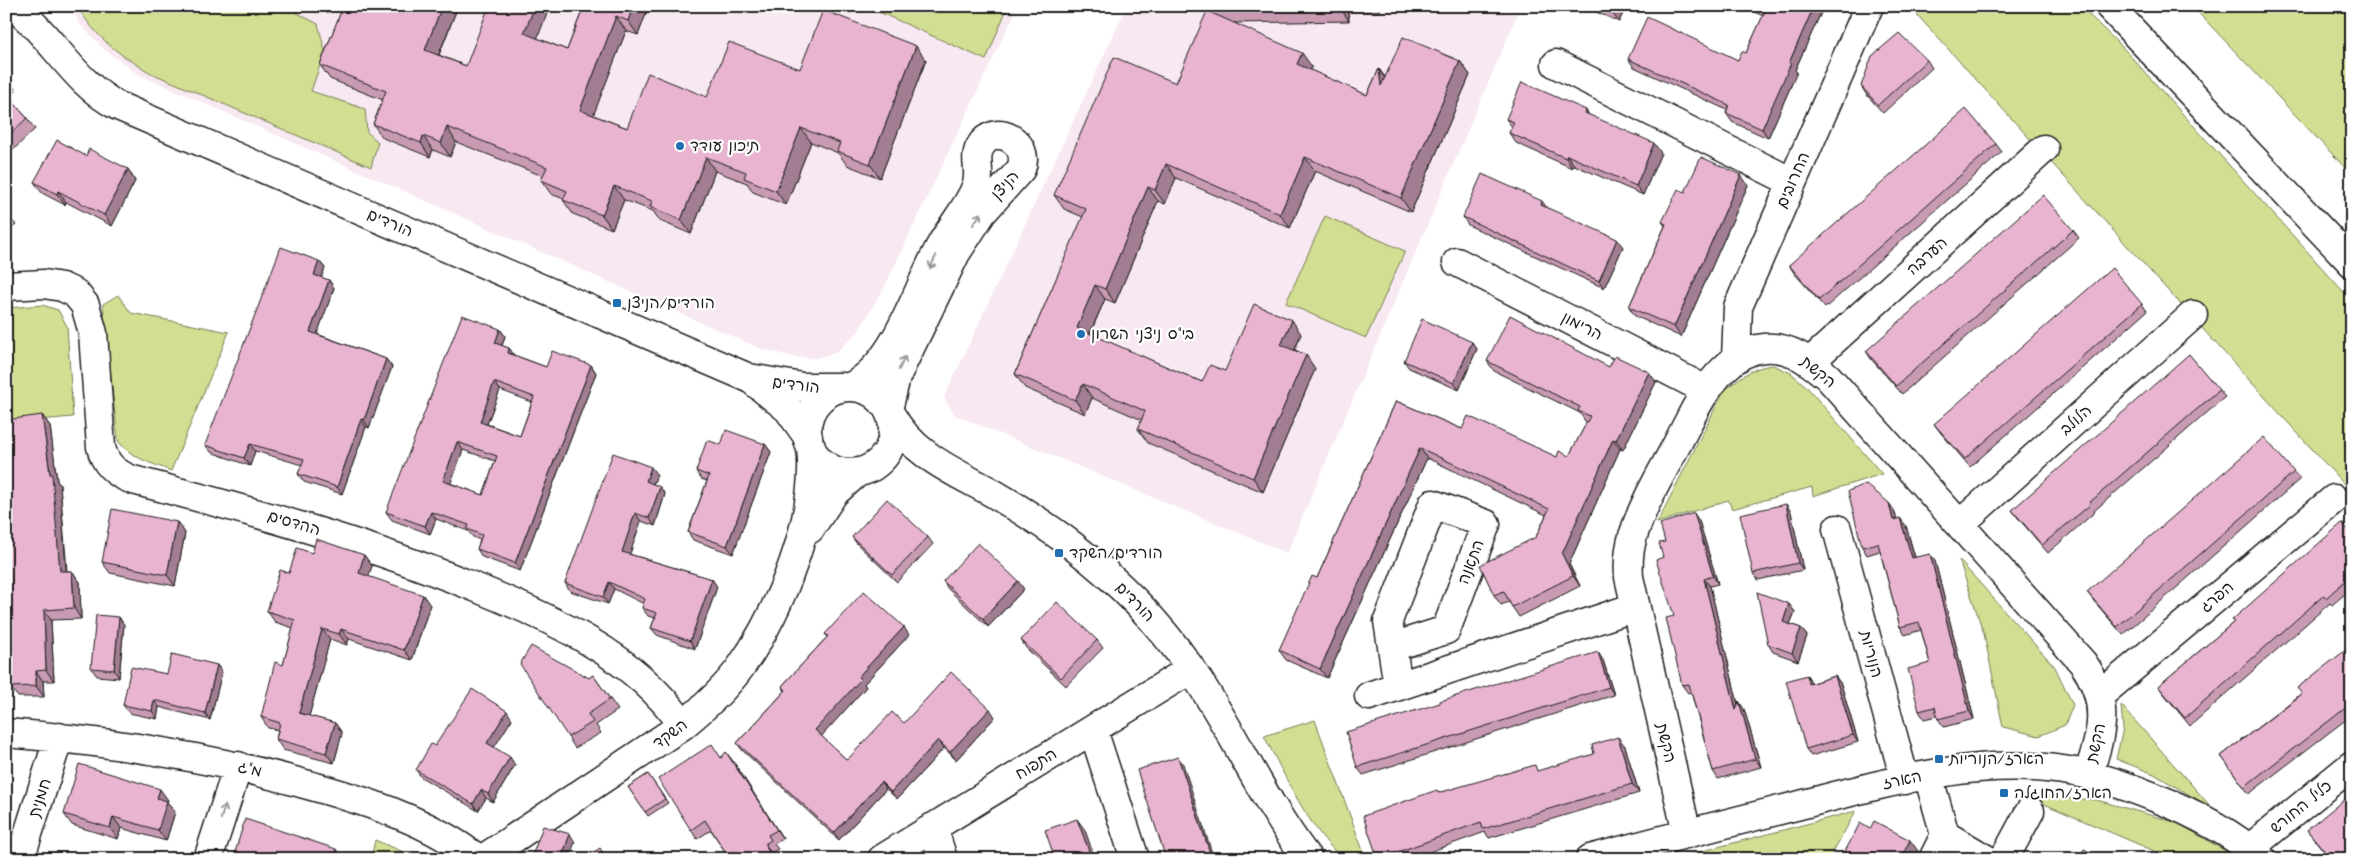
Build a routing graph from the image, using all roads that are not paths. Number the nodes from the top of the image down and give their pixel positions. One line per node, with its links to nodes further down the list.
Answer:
1 (12, 6): 5 (street, הורדים)
2 (40, 6): 5 (street, הורדים)
3 (1869, 6): 8 (street, החרובים)
4 (2109, 7): 10 (street)
5 (50, 41): 15 (street, הורדים)
6 (1556, 64): 8 (street)
7 (2044, 149): 14 (street, הערבה)
8 (1792, 182): 13 (street, החרובים)
9 (1457, 262): 17 (street, הרימון)
10 (2352, 263)
11 (6, 286): 32 (street, ההדסים)
12 (2194, 315): 23 (street, הלולב)
13 (1736, 359): 14 (street, הקשת); 17 (street, הקשת)
14 (1810, 362): 23 (street, הקשת)
15 (749, 378): 16 (street, הורדים); 19 (street, הורדים)
16 (846, 387): 18 (street); 18 (street, הניצן, one-way to 16); 19 (street)
17 (1706, 390): 26 (street, הקשת)
18 (890, 413): 20 (street); 21 (street, הורדים)
19 (810, 442): 20 (street); 25 (street, השקד)
20 (867, 468): 21 (street, הורדים); 25 (street, השקד)
21 (953, 472): 28 (street, הורדים)
22 (2334, 498): 30 (street, הפרג)
23 (1960, 524): 30 (street, הקשת)
24 (1838, 529): 39 (street, הנוריות)
25 (796, 552): 32 (street, השקד)
26 (1635, 607): 29 (street); 43 (street, הקשת)
27 (1392, 647): 27 (street, התאנה); 29 (street, התאנה)
28 (1191, 669): 33 (street, התפוח); 40 (street, הורדים)
29 (1398, 686): 31 (street)
30 (2100, 695): 38 (street, הקשת)
31 (1369, 696)
32 (683, 725): 49 (street, השקד)
33 (1093, 730): 42 (street, התפוח); 52 (street)
34 (6, 733): 35 (street, מ"ג)
35 (59, 737): 37 (street, מ"ג); 46 (street, חמנית)
36 (2352, 765): 45 (street, כליל החורש)
37 (238, 766): 47 (street, one-way to 37); 48 (street, מ"ג)
38 (2088, 775): 39 (street, הארז); 45 (street, הארז)
39 (1916, 777): 43 (street, הארז); 44 (street, הנוריות)
40 (1260, 788): 53 (street, הורדים); 54 (street, הורדים)
41 (2030, 811): 57 (street)
42 (933, 827): 50 (street, התפוח); 51 (street)
43 (1687, 834): 55 (street, הארז)
44 (1939, 847): 56 (street)
45 (2256, 854)
46 (20, 859)
47 (208, 859)
48 (478, 859)
49 (483, 859)
50 (882, 859)
51 (943, 859)
52 (1135, 859)
53 (1288, 859)
54 (1308, 859)
55 (1590, 859)
56 (1986, 859)
57 (2004, 859)

